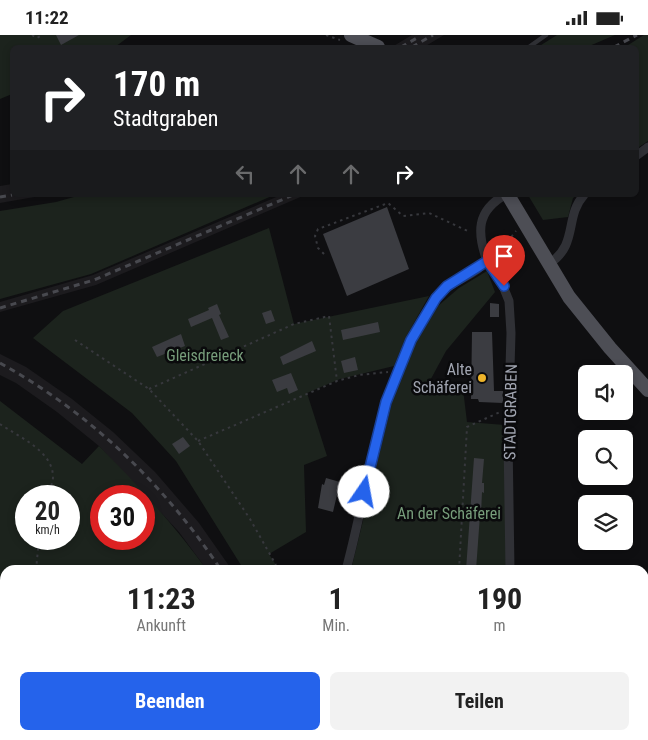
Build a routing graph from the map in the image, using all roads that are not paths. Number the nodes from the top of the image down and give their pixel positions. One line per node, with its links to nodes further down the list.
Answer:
1 (351, 35): 3 (main road)
2 (546, 35): 4 (lane)
3 (372, 45)
4 (532, 45)
5 (504, 197): 8 (street, STADTGRABEN)
6 (508, 197): 9 (main road)
7 (583, 197): 9 (street)
8 (488, 263): 11 (street); 12 (street, STADTGRABEN)
9 (549, 264): 10 (main road)
10 (648, 390)
11 (347, 565)
12 (510, 565)

